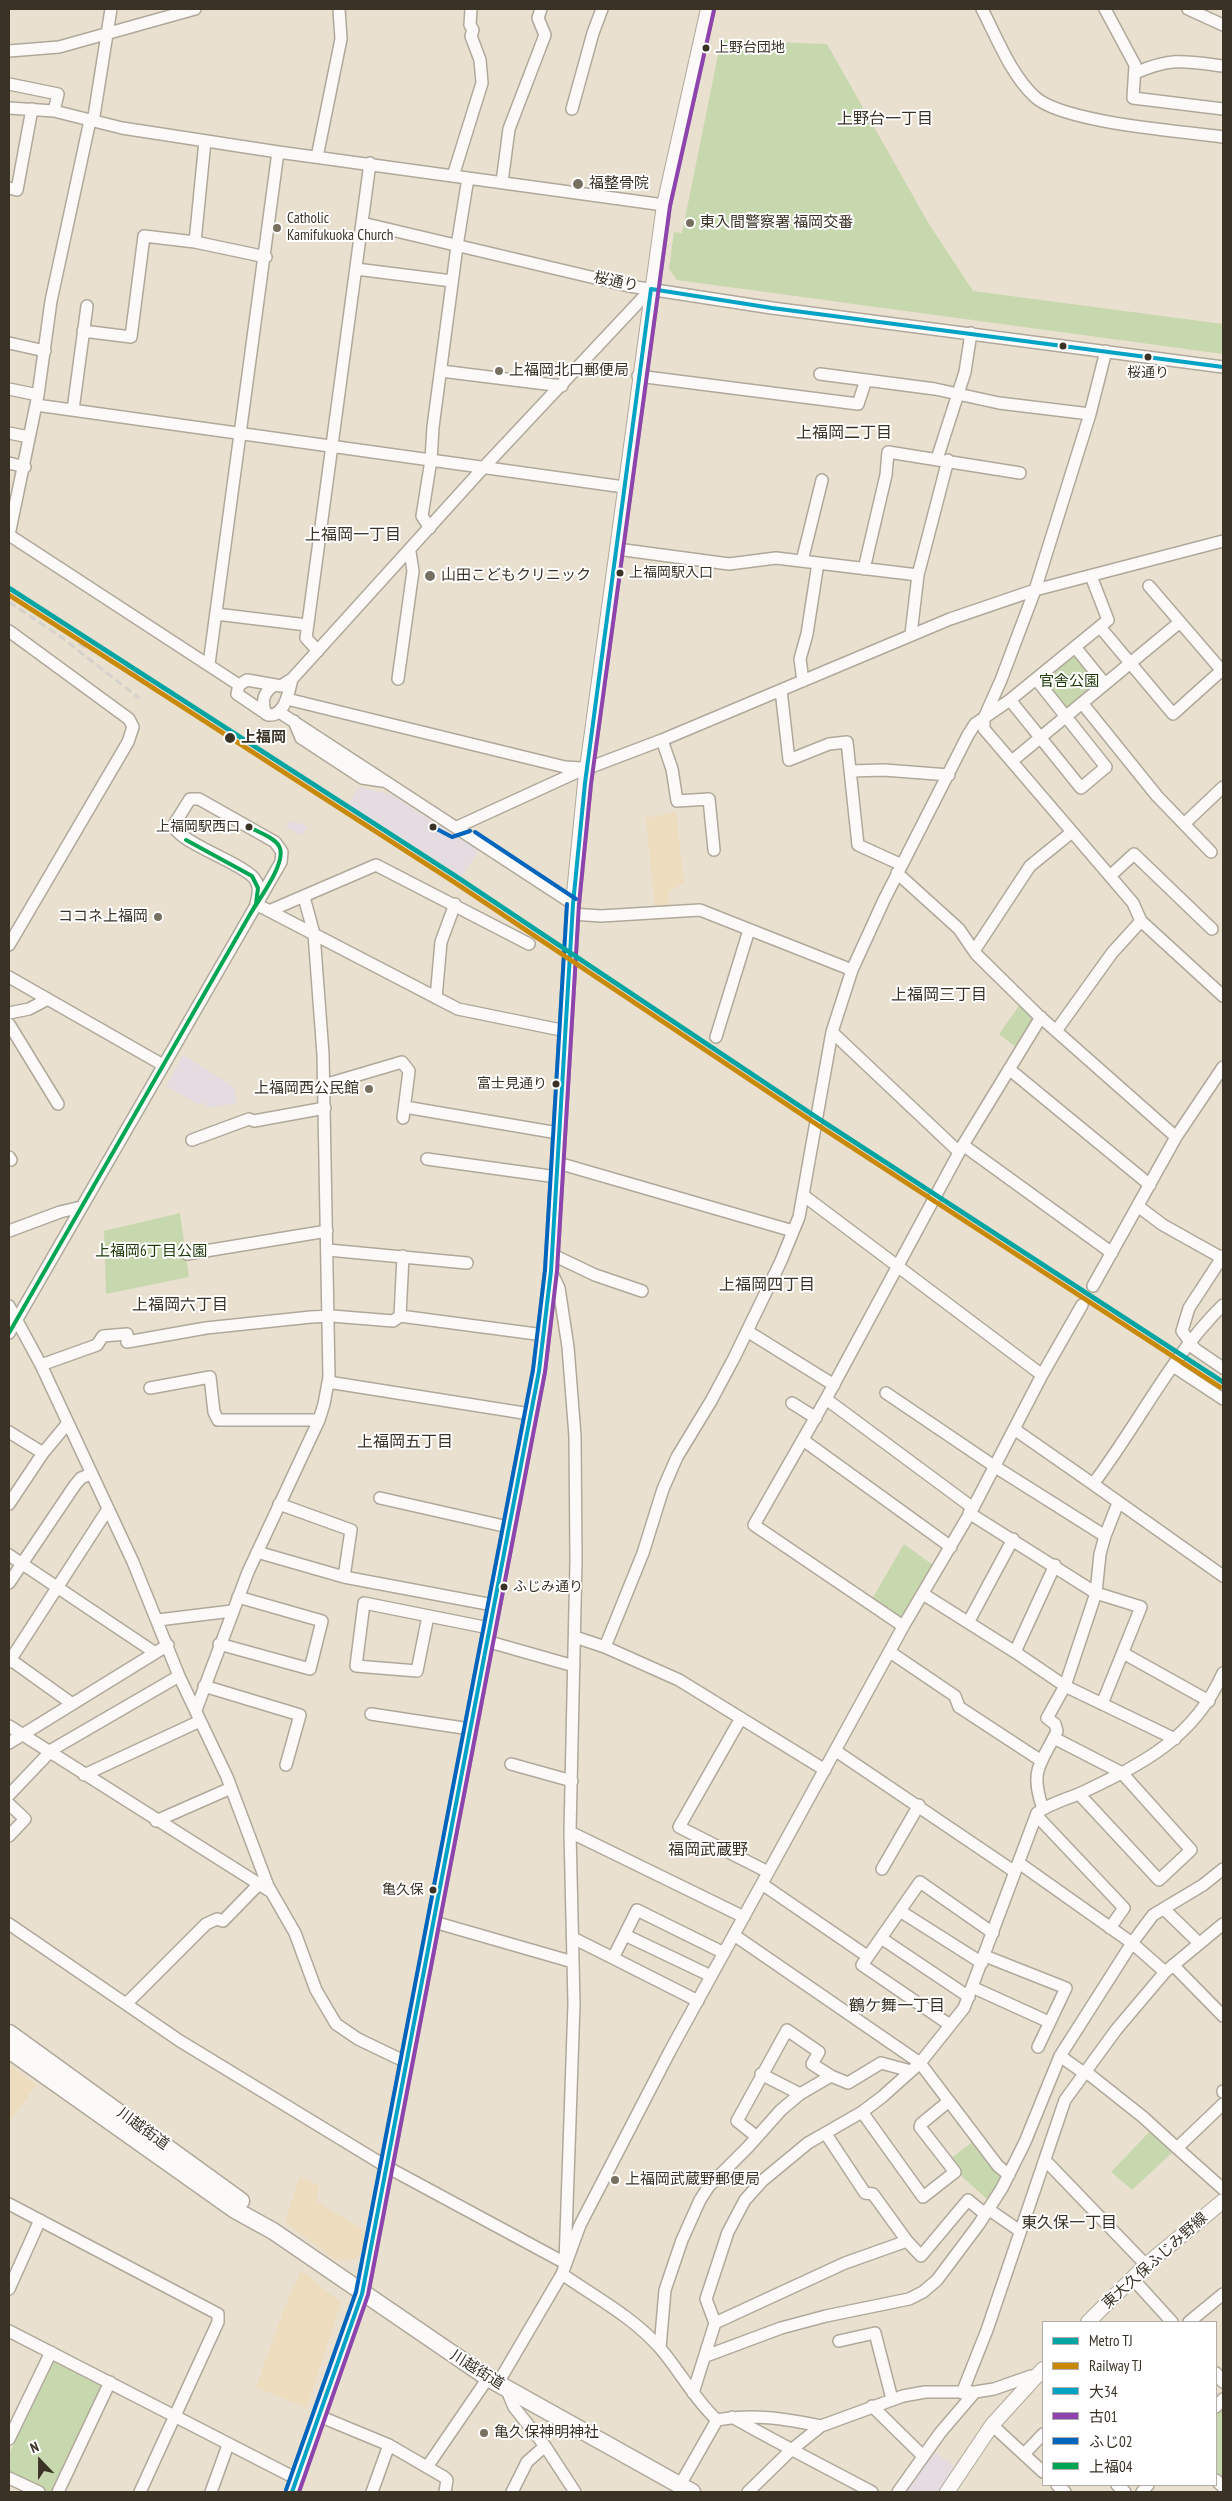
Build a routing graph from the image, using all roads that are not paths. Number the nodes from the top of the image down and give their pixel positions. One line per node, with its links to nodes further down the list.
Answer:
1 (111, 9): 12 (street)
2 (195, 9): 12 (street)
3 (339, 9): 26 (street)
4 (471, 9): 28 (street)
5 (541, 9): 30 (street)
6 (602, 9): 19 (street)
7 (708, 9): 32 (main road)
8 (982, 9): 23 (street)
9 (1105, 9): 15 (street)
10 (1188, 9): 11 (street)
11 (1223, 24)
12 (109, 32): 13 (street); 22 (street)
13 (9, 51)
14 (1223, 66): 15 (street)
15 (1135, 73): 20 (street)
16 (9, 84): 21 (street)
17 (9, 108): 18 (street)
18 (32, 109): 21 (street); 31 (street)
19 (572, 109)
20 (1223, 109)
21 (54, 111): 22 (street)
22 (91, 120): 24 (street); 44 (street)
23 (1223, 137)
24 (205, 141): 25 (street); 34 (street)
25 (278, 152): 26 (street); 36 (street)
26 (317, 157): 27 (street)
27 (370, 163): 28 (street); 33 (street)
28 (453, 176): 29 (street)
29 (468, 178): 30 (street); 35 (street)
30 (502, 182): 32 (street)
31 (9, 188)
32 (664, 205): 39 (main road)
33 (362, 223): 35 (street, 桜通り); 37 (street)
34 (195, 242): 36 (street); 41 (street)
35 (457, 246): 38 (street); 39 (street, 桜通り)
36 (266, 257): 58 (street)
37 (356, 269): 38 (street); 60 (street)
38 (452, 281): 47 (street)
39 (651, 289): 42 (street, 桜通り); 49 (main road); 51 (street)
40 (87, 306): 41 (street)
41 (83, 331): 55 (street)
42 (971, 333): 45 (street, 桜通り); 53 (street)
43 (9, 343): 44 (street)
44 (45, 351): 54 (street)
45 (1106, 351): 46 (street, 桜通り); 56 (street)
46 (1223, 367)
47 (441, 371): 51 (street); 62 (street)
48 (820, 374): 50 (street)
49 (638, 376): 50 (street); 68 (main road)
50 (866, 380): 53 (street)
51 (562, 386): 65 (street)
52 (9, 389): 54 (street)
53 (958, 393): 56 (street); 61 (street)
54 (37, 400): 55 (street); 59 (street)
55 (73, 410): 58 (street)
56 (1090, 414): 80 (street)
57 (9, 433): 59 (street)
58 (240, 434): 60 (street); 81 (street)
59 (29, 437): 64 (street)
60 (331, 446): 62 (street); 83 (street)
61 (943, 459): 66 (street); 76 (street); 77 (street)
62 (431, 460): 65 (street); 70 (street)
63 (9, 463): 64 (street)
64 (25, 467): 69 (street)
65 (484, 467): 68 (street); 70 (street)
66 (1020, 473)
67 (822, 480): 74 (street)
68 (624, 487): 72 (main road)
69 (11, 510): 90 (street)
70 (430, 528): 73 (street)
71 (1223, 538): 78 (street)
72 (617, 549): 74 (street); 108 (main road)
73 (410, 552): 88 (street); 92 (street)
74 (802, 561): 75 (street)
75 (818, 563): 76 (street); 94 (street)
76 (864, 568): 77 (street)
77 (918, 575): 86 (street)
78 (1091, 576): 80 (street); 84 (street)
79 (1149, 586): 82 (street)
80 (1035, 590): 86 (street); 104 (street)
81 (216, 614): 83 (street); 90 (street)
82 (1180, 622): 89 (street); 91 (street)
83 (307, 625): 88 (street)
84 (1100, 627): 87 (street); 89 (street)
85 (9, 631): 131 (street)
86 (911, 634): 94 (street)
87 (1075, 647): 93 (street); 95 (street)
88 (318, 651): 98 (street)
89 (1131, 663): 91 (street); 95 (street)
90 (209, 664): 96 (street)
91 (1223, 671)
92 (398, 679)
93 (1036, 679): 99 (street); 103 (street)
94 (803, 680): 97 (street)
95 (1105, 684): 100 (street)
96 (239, 685): 98 (street); 102 (street)
97 (781, 690): 106 (street); 109 (street)
98 (283, 691): 101 (street); 102 (street); 108 (street)
99 (1010, 700): 104 (street); 105 (street)
100 (1082, 703): 103 (street); 112 (street)
101 (279, 712): 102 (street); 113 (street)
102 (266, 714)
103 (1066, 716): 105 (street); 105 (street)
104 (984, 718): 107 (street); 110 (street)
105 (1040, 737): 107 (street)
106 (662, 740): 108 (street); 115 (street)
107 (1012, 761): 114 (street)
108 (587, 768): 113 (street); 124 (main road)
109 (851, 770): 110 (street); 117 (street)
110 (949, 775): 117 (street)
111 (1223, 787): 112 (street)
112 (1184, 824): 116 (street)
113 (457, 827): 124 (street)
114 (1072, 832): 120 (street); 132 (street)
115 (714, 850)
116 (1211, 852)
117 (900, 869): 132 (street); 133 (street)
118 (276, 871): 119 (street); 119 (street); 122 (street)
119 (252, 876): 122 (street)
120 (1110, 876): 126 (street); 127 (street)
121 (304, 896): 123 (street); 125 (street); 129 (street)
122 (256, 904): 125 (street); 145 (street)
123 (455, 904): 130 (street); 136 (street)
124 (573, 909): 128 (street); 142 (main road)
125 (269, 911): 129 (street)
126 (1141, 921): 135 (street); 141 (street)
127 (1212, 929)
128 (749, 930): 133 (street); 144 (street)
129 (314, 934): 136 (street); 148 (street)
130 (529, 944)
131 (9, 945)
132 (974, 951): 139 (street)
133 (852, 970): 143 (street)
134 (9, 977): 137 (street)
135 (1223, 996)
136 (436, 998): 142 (street)
137 (46, 1000): 138 (street); 145 (street)
138 (9, 1013)
139 (1041, 1017): 141 (street); 147 (street)
140 (9, 1024): 149 (street)
141 (1056, 1031): 152 (street)
142 (566, 1032): 151 (main road)
143 (832, 1032): 154 (street); 158 (street)
144 (716, 1037)
145 (163, 1065): 160 (street)
146 (1223, 1067): 152 (street)
147 (1010, 1069): 154 (street); 157 (street)
148 (324, 1085): 150 (street); 151 (street)
149 (58, 1104)
150 (325, 1108): 153 (street); 162 (street)
151 (558, 1133): 156 (main road)
152 (1176, 1137): 157 (street)
153 (192, 1140)
154 (961, 1149): 165 (street); 171 (street)
155 (427, 1159): 156 (street)
156 (557, 1170): 163 (street); 167 (main road)
157 (1150, 1185): 159 (street)
158 (803, 1195): 163 (street); 171 (street)
159 (1139, 1206): 165 (street); 169 (street)
160 (82, 1207): 161 (street); 180 (street)
161 (9, 1231)
162 (327, 1231): 164 (street); 166 (street)
163 (793, 1232): 181 (street)
164 (328, 1250): 168 (street); 178 (street)
165 (1112, 1253): 173 (street)
166 (187, 1254)
167 (551, 1254): 172 (main road); 174 (street)
168 (403, 1256): 170 (street); 179 (street)
169 (1223, 1257): 184 (street)
170 (467, 1263)
171 (899, 1266): 188 (street); 190 (street)
172 (551, 1271): 183 (main road); 235 (street)
173 (1093, 1286)
174 (642, 1291)
175 (1082, 1305): 188 (street)
176 (9, 1306): 180 (street)
177 (1223, 1306): 184 (street)
178 (328, 1316): 179 (street); 185 (street); 189 (street)
179 (400, 1316): 183 (street)
180 (17, 1319): 182 (street); 185 (street)
181 (747, 1331): 190 (street); 238 (street)
182 (9, 1333)
183 (544, 1335): 196 (main road)
184 (1189, 1343): 186 (street); 187 (street)
185 (41, 1365): 199 (street)
186 (1173, 1366): 194 (street); 206 (street)
187 (1223, 1368)
188 (1042, 1375): 200 (street)
189 (328, 1382): 196 (street); 198 (street)
190 (834, 1385): 193 (street)
191 (150, 1388): 198 (street)
192 (886, 1394): 204 (street)
193 (826, 1399): 197 (street); 212 (street)
194 (1223, 1399)
195 (792, 1404): 197 (street)
196 (530, 1414): 213 (main road)
197 (816, 1418): 202 (street)
198 (319, 1420): 210 (street)
199 (68, 1423): 203 (street); 205 (street)
200 (1014, 1429): 204 (street); 206 (street)
201 (9, 1432): 203 (street)
202 (803, 1440): 216 (street); 233 (street)
203 (43, 1453): 209 (street)
204 (994, 1466): 212 (street); 214 (street)
205 (91, 1474): 211 (street); 219 (street)
206 (1093, 1484): 208 (street)
207 (380, 1498): 213 (street)
208 (1118, 1503): 214 (street); 221 (street)
209 (9, 1504)
210 (279, 1504): 217 (street); 222 (street)
211 (108, 1509): 224 (street); 231 (street)
212 (971, 1511): 215 (street); 216 (street)
213 (508, 1527): 228 (main road)
214 (1105, 1536): 225 (street)
215 (1013, 1539): 220 (street); 232 (street)
216 (951, 1547): 226 (street)
217 (257, 1552): 222 (street); 227 (street)
218 (9, 1555): 219 (street)
219 (22, 1563): 223 (street); 224 (street)
220 (1055, 1565): 225 (street); 241 (street)
221 (1223, 1576)
222 (344, 1577): 228 (street)
223 (9, 1583)
224 (58, 1588): 239 (street); 243 (street)
225 (1096, 1592): 242 (street); 248 (street)
226 (923, 1594): 232 (street); 233 (street)
227 (238, 1597): 229 (street); 236 (street)
228 (493, 1606): 234 (main road)
229 (232, 1611): 231 (street); 236 (street)
230 (428, 1616): 230 (street); 234 (street)
231 (158, 1620): 237 (street)
232 (969, 1621): 241 (street)
233 (904, 1626): 240 (street)
234 (487, 1634): 244 (street); 256 (main road)
235 (574, 1637): 238 (street); 244 (street)
236 (219, 1644): 247 (street)
237 (168, 1645): 239 (street); 246 (street)
238 (606, 1647): 254 (street)
239 (154, 1652): 250 (street)
240 (890, 1652): 261 (street); 263 (street)
241 (1015, 1652): 248 (street)
242 (1123, 1653): 249 (street); 251 (street)
243 (10, 1661): 250 (street)
244 (574, 1666): 269 (street)
245 (1223, 1673): 249 (street)
246 (179, 1676): 253 (street); 262 (street)
247 (204, 1686): 253 (street); 265 (street)
248 (1064, 1686): 251 (street); 258 (street)
249 (1209, 1701): 259 (street)
250 (70, 1703): 257 (street)
251 (1102, 1704): 259 (street)
252 (372, 1714): 256 (street)
253 (198, 1716): 268 (street); 270 (street)
254 (741, 1718): 266 (street); 282 (street)
255 (9, 1726): 257 (street)
256 (470, 1729): 289 (main road)
257 (20, 1734): 260 (street); 262 (street)
258 (1054, 1738): 263 (street); 267 (street)
259 (1175, 1739): 267 (street)
260 (9, 1743)
261 (836, 1751): 266 (street); 274 (street)
262 (48, 1752): 268 (street); 272 (street)
263 (1040, 1760): 275 (street)
264 (511, 1764): 269 (street)
265 (286, 1765)
266 (825, 1770): 282 (street)
267 (1122, 1773): 271 (street); 271 (street)
268 (84, 1774): 276 (street)
269 (572, 1781): 277 (street)
270 (230, 1788): 276 (street); 285 (street)
271 (1079, 1794): 275 (street)
272 (9, 1795)
273 (9, 1804): 278 (street)
274 (919, 1805): 279 (street); 280 (street)
275 (1039, 1812): 279 (street); 292 (street)
276 (156, 1820): 283 (street)
277 (570, 1832): 288 (street); 296 (street)
278 (9, 1836)
279 (1017, 1868): 292 (street); 293 (street)
280 (882, 1869)
281 (1223, 1869): 286 (street)
282 (768, 1872): 284 (street)
283 (259, 1884): 285 (street); 309 (street)
284 (762, 1884): 288 (street); 301 (street)
285 (270, 1891): 317 (street)
286 (1164, 1908): 298 (street); 299 (street)
287 (900, 1911): 293 (street); 297 (street); 303 (street)
288 (744, 1917): 295 (street)
289 (434, 1922): 304 (street); 317 (main road)
290 (9, 1924): 309 (street)
291 (1223, 1924): 299 (street)
292 (1110, 1928): 298 (street)
293 (993, 1932): 303 (street)
294 (625, 1935): 300 (street); 302 (street); 306 (street)
295 (734, 1935): 300 (street); 318 (street)
296 (573, 1938): 302 (street); 304 (street)
297 (881, 1938): 301 (street); 307 (street)
298 (1132, 1943): 305 (street); 316 (street)
299 (1199, 1944): 305 (street)
300 (724, 1953): 306 (street)
301 (868, 1956): 312 (street)
302 (613, 1958): 308 (street)
303 (983, 1960): 307 (street); 311 (street)
304 (573, 1962): 341 (street)
305 (1169, 1968): 310 (street); 319 (street)
306 (711, 1976): 308 (street)
307 (970, 1992): 311 (street); 312 (street)
308 (698, 2001): 341 (street)
309 (126, 2004): 330 (street)
310 (1223, 2016)
311 (1049, 2022): 314 (street)
312 (950, 2025): 318 (street)
313 (9, 2033): 337 (highway, 川越街道)
314 (1038, 2047)
315 (9, 2050): 337 (highway, 川越街道)
316 (1060, 2056): 319 (street); 331 (street)
317 (406, 2062): 330 (main road)
318 (915, 2067): 321 (street); 323 (street); 325 (street)
319 (1084, 2072): 328 (street); 329 (street)
320 (762, 2074): 321 (street); 322 (street); 327 (street)
321 (832, 2076): 322 (street)
322 (800, 2094): 327 (street)
323 (949, 2101): 325 (street); 331 (street)
324 (1223, 2104): 328 (street)
325 (862, 2112): 326 (street)
326 (826, 2134): 339 (street); 349 (street)
327 (758, 2137): 352 (street)
328 (1178, 2148): 332 (street)
329 (1045, 2160): 338 (street); 340 (street)
330 (387, 2167): 341 (street); 344 (main road)
331 (1009, 2175): 335 (street)
332 (1223, 2189)
333 (1223, 2201): 340 (main road, 東大久保ふじみ野線)
334 (9, 2204): 336 (street)
335 (987, 2212): 338 (street); 339 (street); 354 (street)
336 (40, 2220): 343 (street); 363 (street)
337 (273, 2231): 344 (highway, 川越街道)
338 (1020, 2231): 360 (street)
339 (906, 2241): 349 (street)
340 (1146, 2265): 342 (main road, 東大久保ふじみ野線)
341 (563, 2269): 352 (street); 357 (street)
342 (1132, 2278): 346 (main road, 東大久保ふじみ野線); 347 (street)
343 (9, 2289)
344 (362, 2294): 357 (highway, 川越街道); 364 (main road)
345 (1223, 2294): 348 (street)
346 (1092, 2321)
347 (1171, 2321)
348 (1190, 2321)
349 (715, 2323): 354 (street)
350 (9, 2331): 353 (street)
351 (839, 2341): 361 (street)
352 (660, 2348): 359 (street)
353 (51, 2352): 356 (street); 370 (street)
354 (706, 2356): 359 (street)
355 (1039, 2373): 358 (street); 367 (main road)
356 (110, 2382): 363 (street); 383 (street)
357 (497, 2383): 373 (street); 377 (street); 381 (highway, 川越街道)
358 (975, 2392): 360 (street); 376 (street)
359 (693, 2393): 366 (street)
360 (962, 2393): 361 (street)
361 (892, 2398): 362 (street)
362 (872, 2406): 368 (street); 376 (street)
363 (173, 2416): 371 (street); 384 (street)
364 (319, 2416): 372 (street); 380 (main road)
365 (732, 2417): 366 (street); 368 (street); 374 (street)
366 (717, 2420): 381 (street)
367 (992, 2424): 375 (street); 393 (main road)
368 (821, 2426): 374 (street)
369 (1042, 2435): 375 (street)
370 (9, 2440)
371 (228, 2445): 380 (street); 385 (street)
372 (389, 2445): 377 (street); 386 (street)
373 (545, 2446): 388 (street); 389 (street)
374 (790, 2451): 390 (street); 391 (street)
375 (1024, 2454): 378 (street)
376 (923, 2456): 392 (street)
377 (427, 2467): 387 (street)
378 (1042, 2471)
379 (9, 2478): 382 (street)
380 (295, 2486)
381 (686, 2489)
382 (39, 2492)
383 (58, 2492)
384 (140, 2492)
385 (211, 2492)
386 (372, 2492)
387 (445, 2492)
388 (512, 2492)
389 (575, 2492)
390 (748, 2492)
391 (872, 2492)
392 (898, 2492)
393 (947, 2492)

